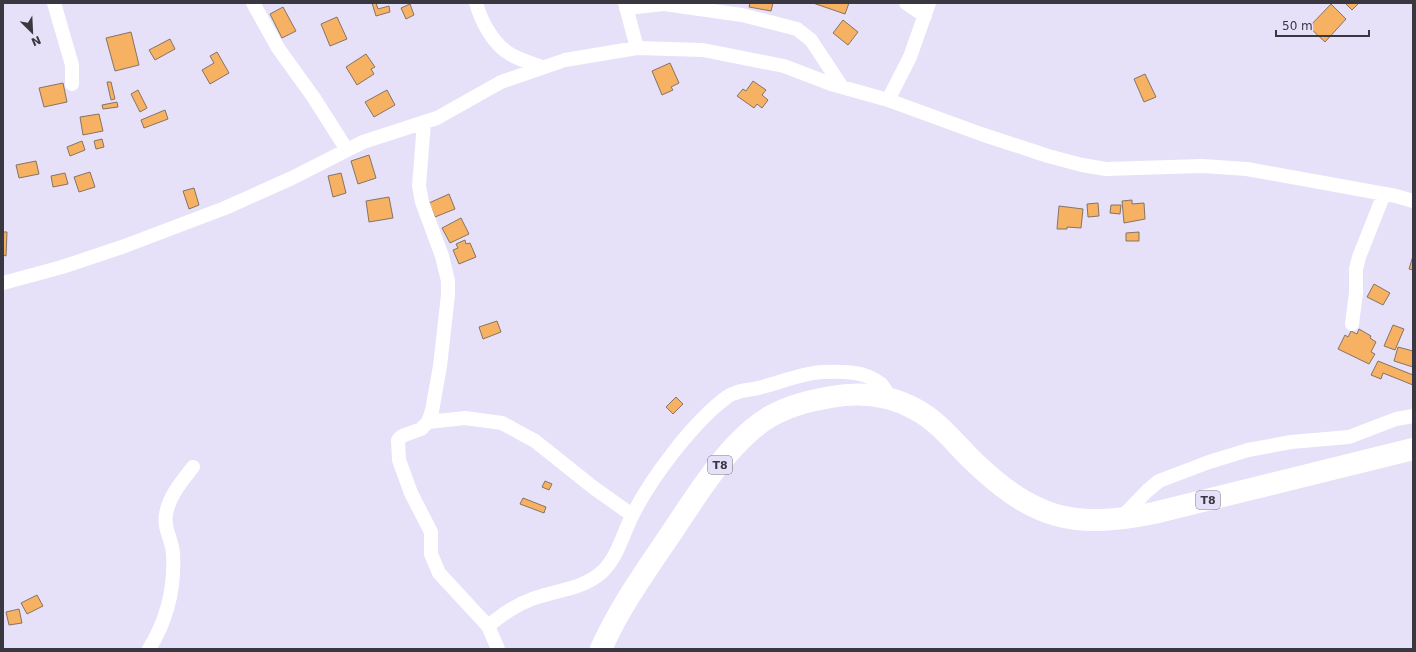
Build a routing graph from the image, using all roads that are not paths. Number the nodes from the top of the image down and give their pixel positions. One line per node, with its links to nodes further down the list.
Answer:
1 (54, 3): 9 (street)
2 (253, 3): 13 (street)
3 (476, 3): 8 (street)
4 (906, 3): 6 (street)
5 (625, 6): 7 (street); 10 (street)
6 (927, 10): 11 (street)
7 (637, 48): 8 (street); 10 (street)
8 (542, 67): 12 (street)
9 (72, 84)
10 (842, 87): 11 (street)
11 (888, 100): 14 (street)
12 (424, 122): 13 (street); 20 (street)
13 (346, 150): 16 (street)
14 (1384, 194): 15 (street); 17 (street)
15 (1413, 201)
16 (3, 283)
17 (1352, 324)
18 (891, 400): 23 (street); 24 (highway, T8); 28 (highway, T8)
19 (1413, 416): 24 (street)
20 (428, 422): 23 (street); 25 (street)
21 (1413, 449): 24 (highway, T8)
22 (193, 467): 26 (street)
23 (632, 515): 25 (street)
24 (1120, 519)
25 (488, 626): 27 (street)
26 (149, 649)
27 (498, 649)
28 (601, 649)

